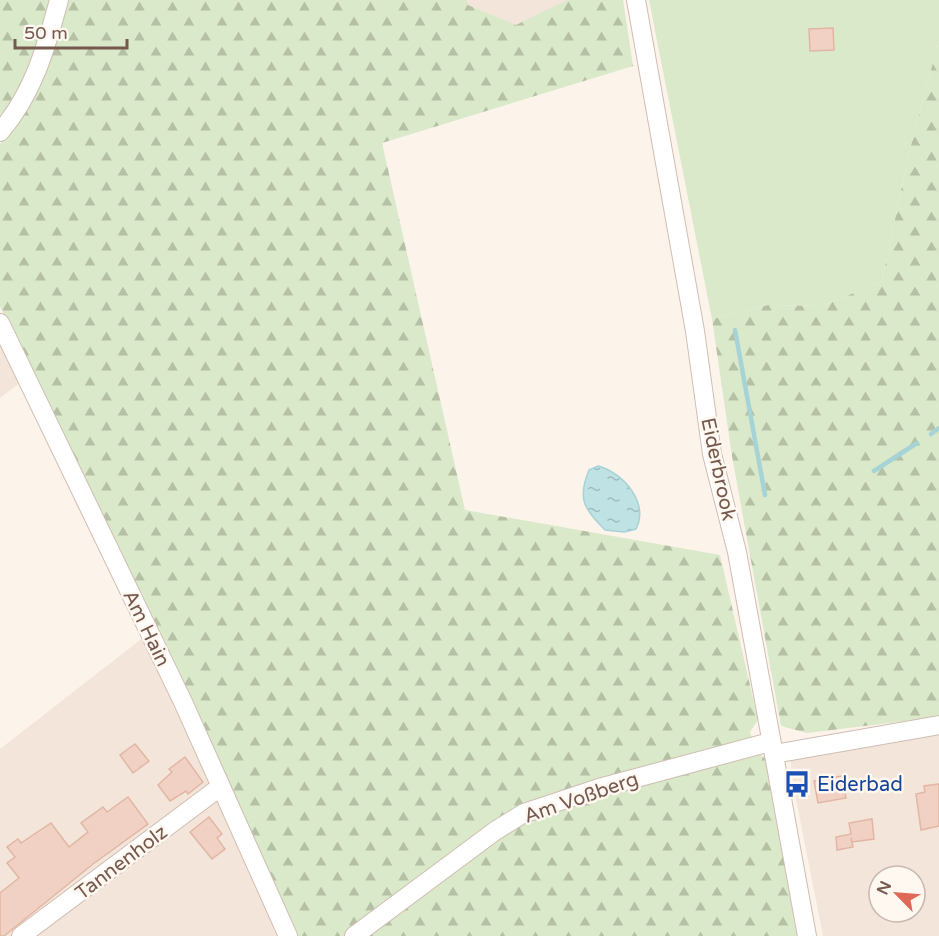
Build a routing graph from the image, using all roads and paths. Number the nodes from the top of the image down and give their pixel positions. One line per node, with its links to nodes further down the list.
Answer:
1 (59, 0): 3 (street)
2 (636, 0): 6 (street, Eiderbrook)
3 (0, 132)
4 (0, 322): 7 (street, Am Hain)
5 (939, 725): 6 (street, Am Voßberg)
6 (772, 748): 10 (street, Am Voßberg); 11 (street, Eiderbrook)
7 (220, 787): 8 (street, Tannenholz); 9 (street, Am Hain)
8 (21, 936)
9 (288, 936)
10 (354, 936)
11 (807, 936)

